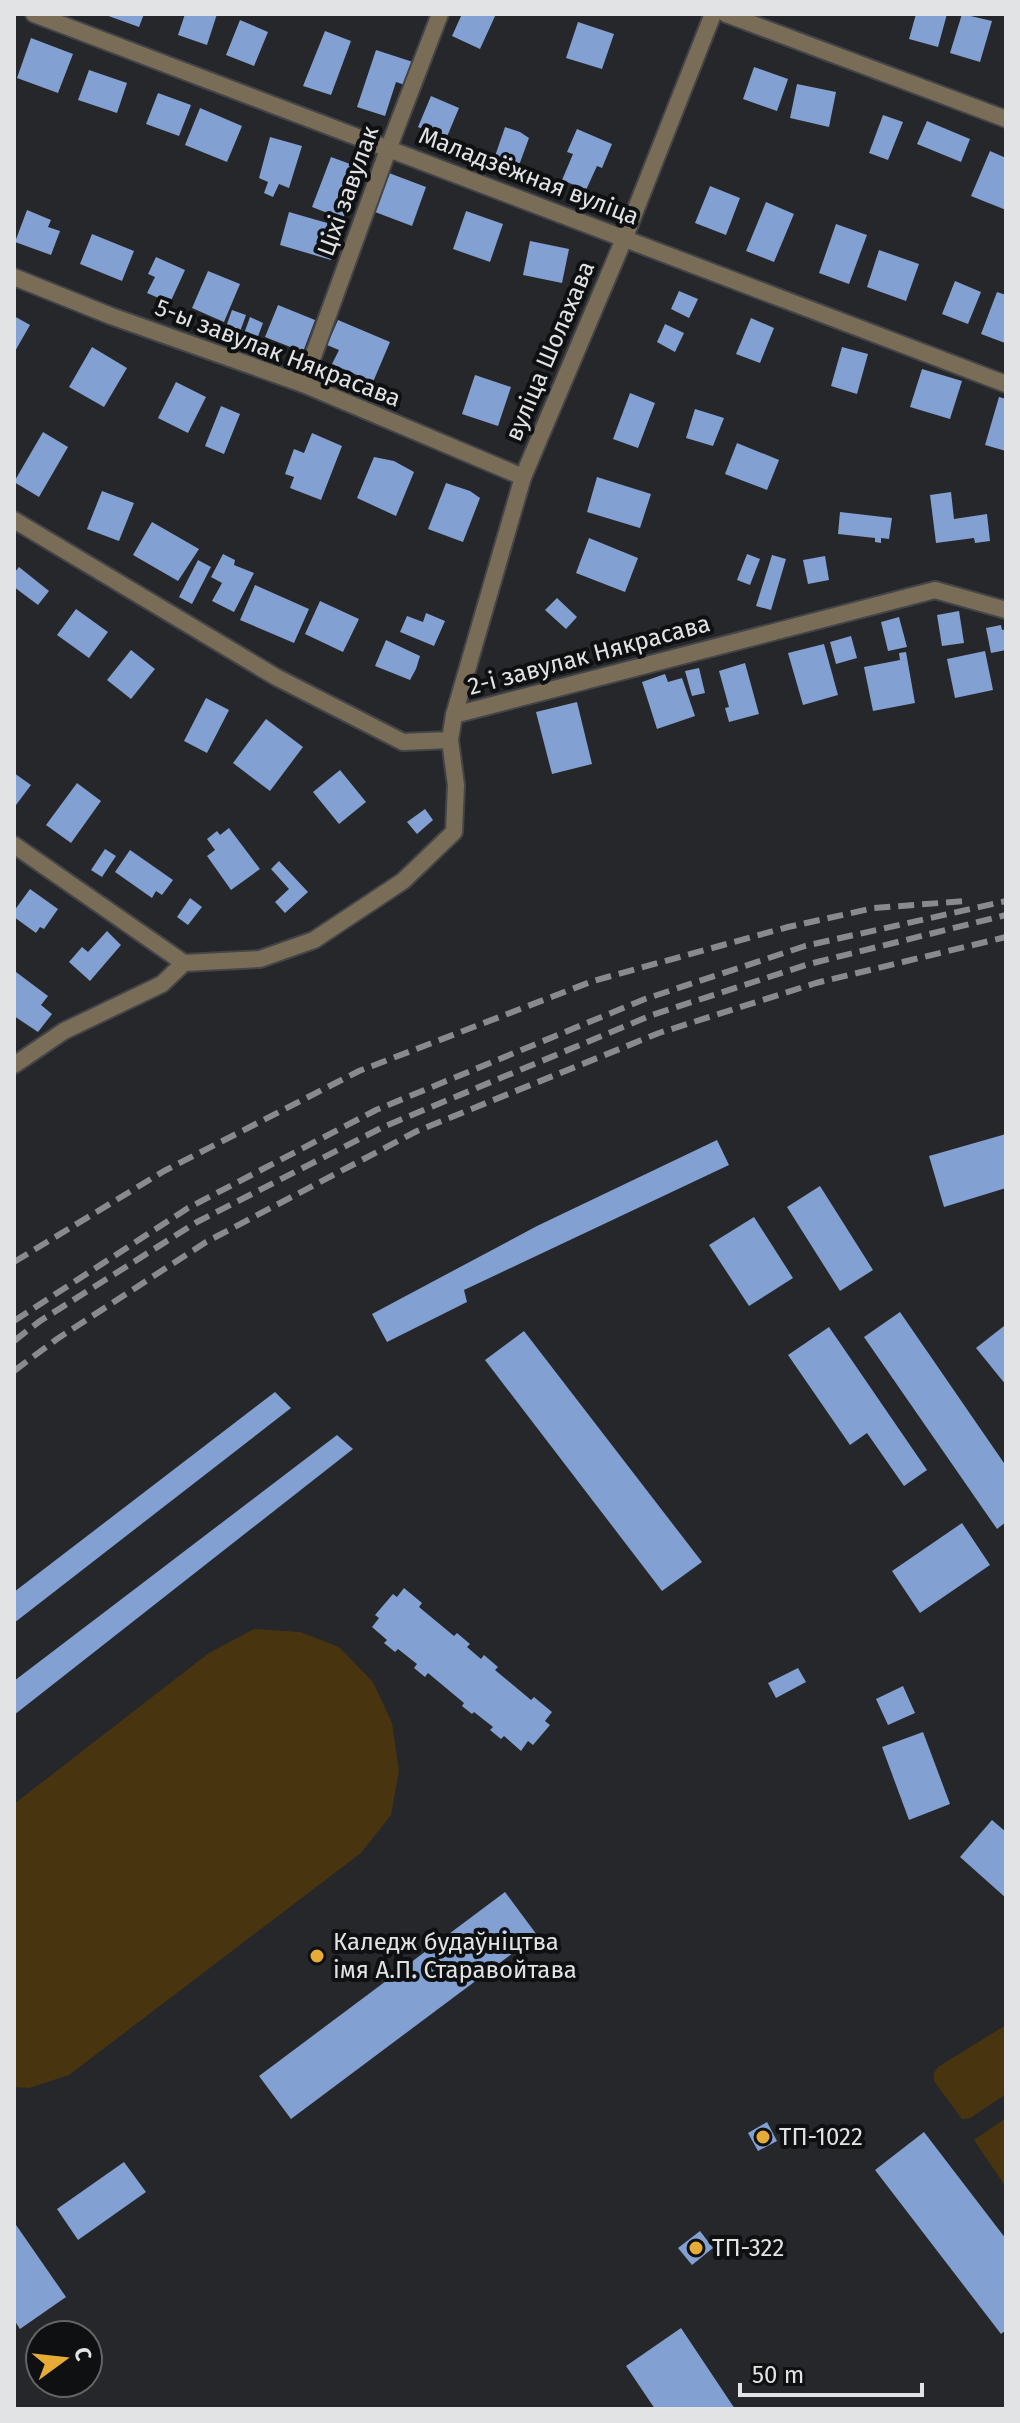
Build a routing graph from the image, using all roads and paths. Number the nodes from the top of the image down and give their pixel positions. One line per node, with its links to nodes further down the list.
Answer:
1 (34, 14): 6 (street, Маладзёжная вуліца)
2 (440, 14): 6 (street, Ціхі завулак)
3 (713, 14): 7 (street, вуліца Шолахава)
4 (726, 14): 5 (street)
5 (1006, 119)
6 (389, 147): 7 (street, Маладзёжная вуліца); 9 (street, Ціхі завулак)
7 (624, 239): 10 (street, Маладзёжная вуліца); 11 (street, вуліца Шолахава)
8 (14, 277): 9 (street, 5-ы завулак Някрасава)
9 (303, 384): 11 (street, 5-ы завулак Някрасава)
10 (1006, 384)
11 (523, 477): 14 (street, вуліца Шолахава)
12 (14, 520): 15 (street)
13 (1006, 610): 14 (street, 2-і завулак Някрасава)
14 (454, 715): 15 (street, 2-і завулак Някрасава)
15 (450, 740): 17 (street, 2-і завулак Някрасава)
16 (14, 845): 17 (street)
17 (184, 963): 18 (street)
18 (14, 1065)

